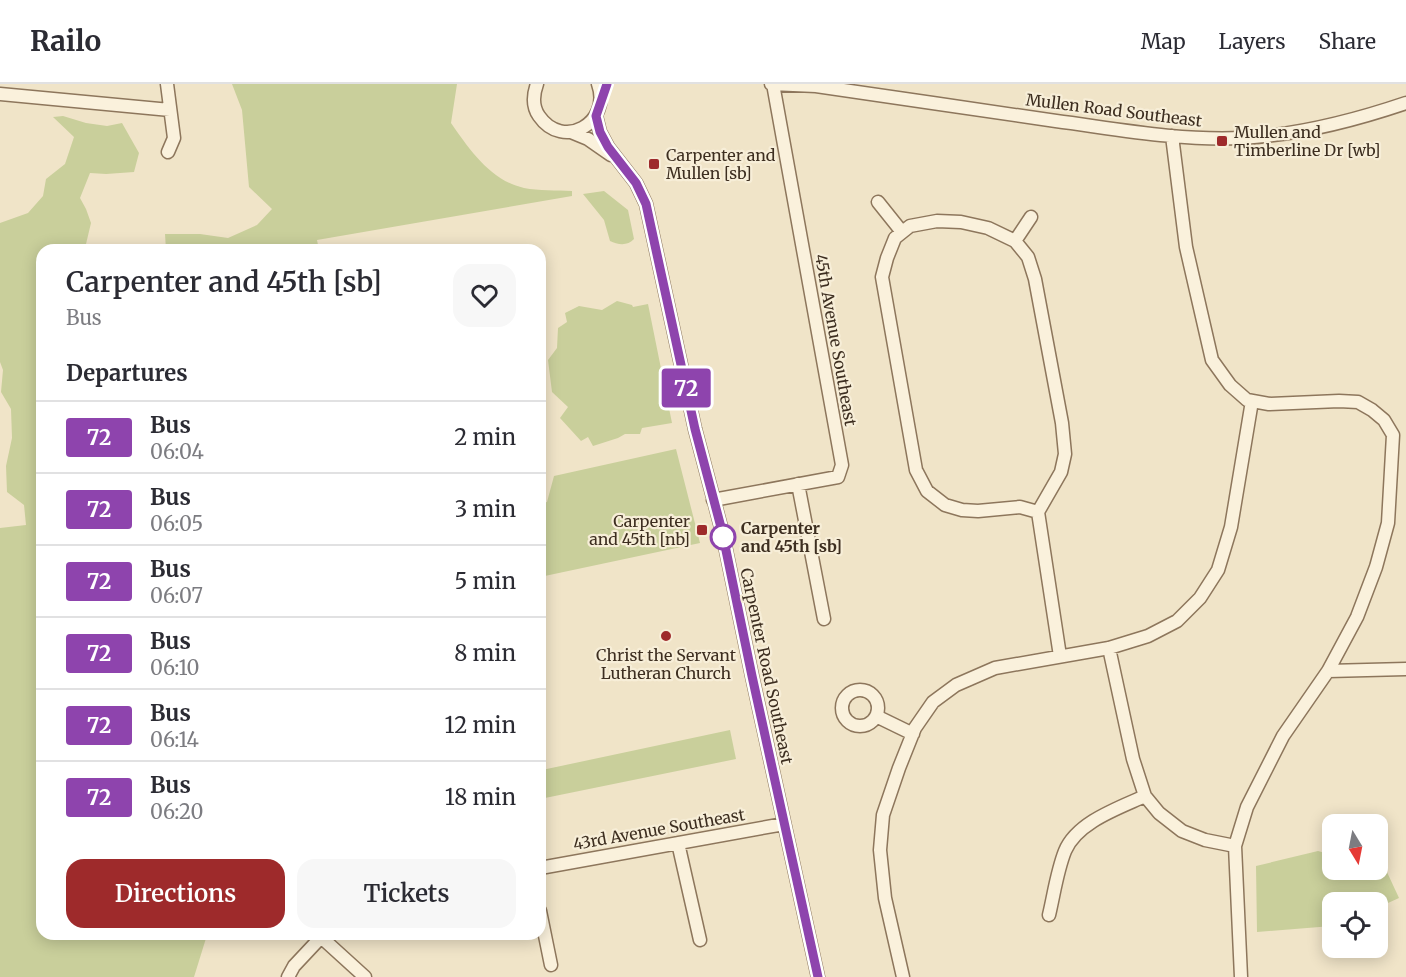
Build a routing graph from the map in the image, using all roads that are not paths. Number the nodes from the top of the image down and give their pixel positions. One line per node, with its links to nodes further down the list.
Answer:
1 (167, 84): 10 (street)
2 (537, 84): 12 (street, Carpenter Road Southeast)
3 (598, 84): 8 (street)
4 (607, 84): 8 (street)
5 (772, 84): 6 (street, Mullen Road Southeast); 21 (street, 45th Avenue Southeast)
6 (813, 85): 13 (street, Mullen Road Southeast)
7 (0, 94): 10 (street)
8 (601, 101): 11 (street)
9 (1406, 103): 13 (street, Mullen Road Southeast)
10 (170, 110): 14 (street)
11 (596, 116): 12 (street); 15 (street, Carpenter Road Southeast)
12 (571, 132): 15 (street, Carpenter Road Southeast)
13 (1172, 136): 20 (street)
14 (168, 152)
15 (617, 160): 22 (street, Carpenter Road Southeast)
16 (878, 202): 18 (street)
17 (1031, 217): 19 (street)
18 (903, 232): 19 (street); 23 (street)
19 (1015, 241): 23 (street)
20 (1252, 400): 25 (street); 28 (street)
21 (798, 484): 22 (street, 45th Avenue Southeast); 24 (street)
22 (713, 500): 32 (street, Carpenter Road Southeast)
23 (1038, 512): 26 (street)
24 (824, 619)
25 (1109, 648): 26 (street); 31 (street)
26 (1060, 656): 30 (street)
27 (1406, 669): 28 (street)
28 (1329, 671): 34 (street)
29 (876, 716): 30 (street)
30 (913, 734): 45 (street)
31 (1145, 796): 34 (street); 36 (street)
32 (784, 824): 33 (street, 43rd Avenue Southeast); 44 (street, Carpenter Road Southeast)
33 (678, 843): 35 (street, 43rd Avenue Southeast); 40 (street)
34 (1236, 846): 46 (street)
35 (546, 867)
36 (1049, 915)
37 (318, 940): 42 (street)
38 (326, 940): 43 (street)
39 (546, 940): 41 (street)
40 (700, 940)
41 (551, 965)
42 (288, 977)
43 (365, 977)
44 (818, 977)
45 (903, 977)
46 (1241, 977)

